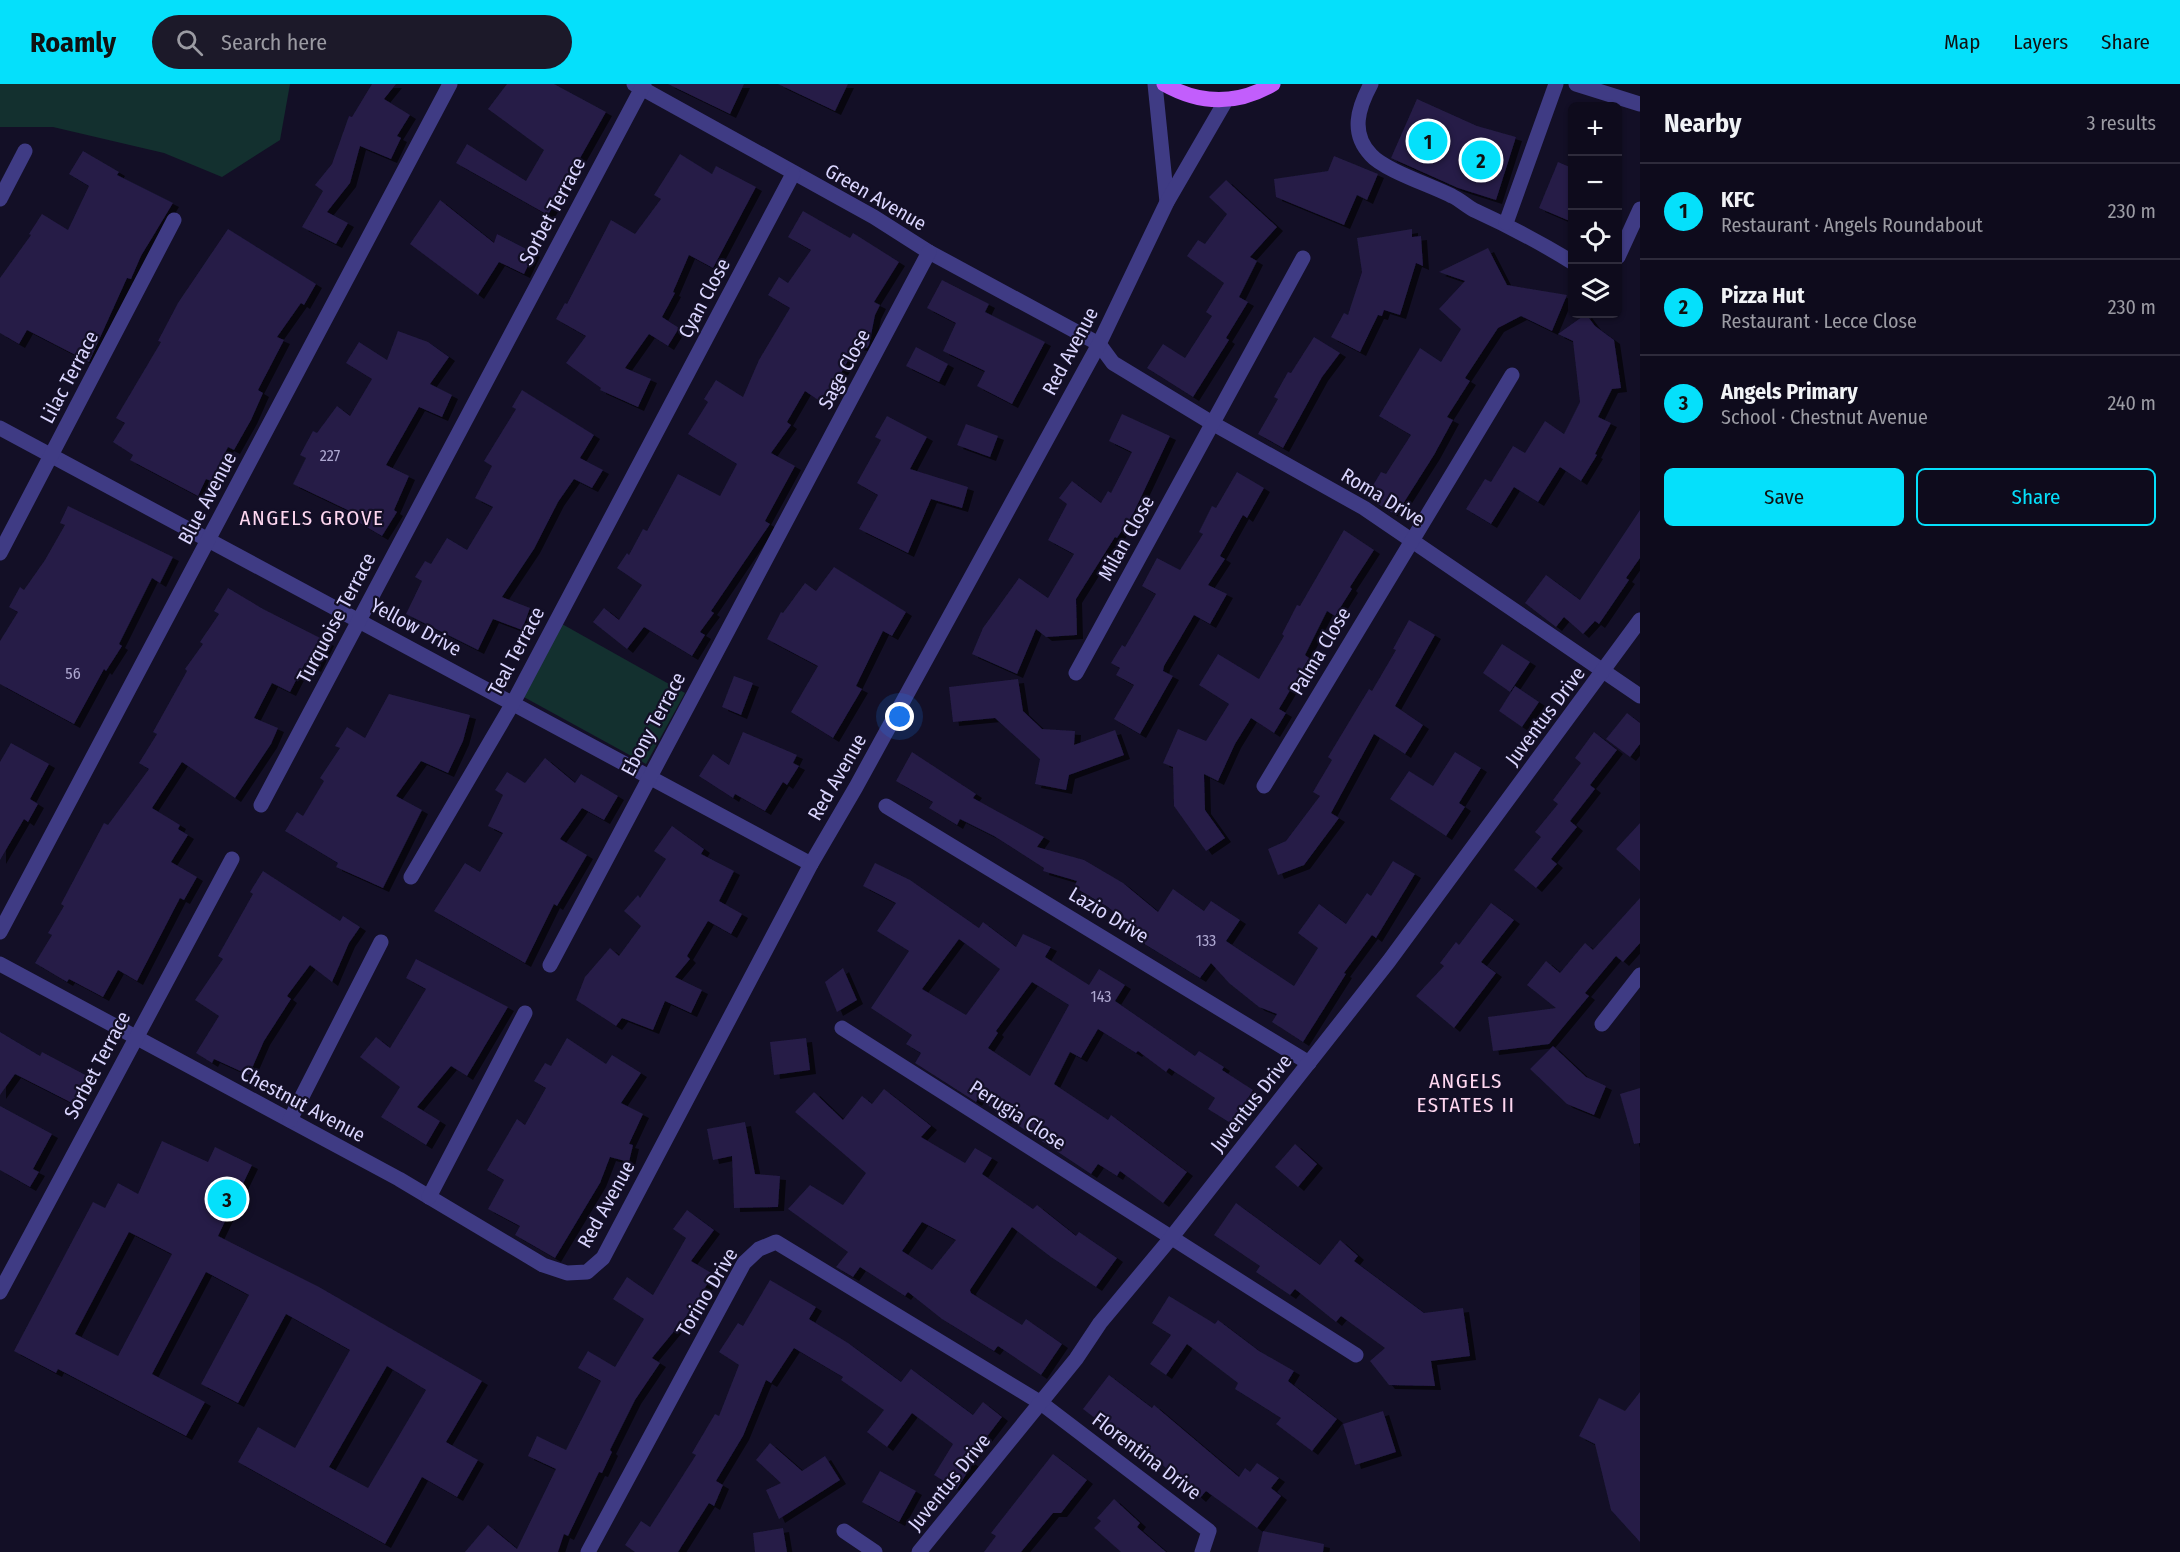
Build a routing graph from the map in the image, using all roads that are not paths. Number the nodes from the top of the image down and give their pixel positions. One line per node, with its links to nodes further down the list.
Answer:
1 (450, 84): 31 (street, Blue Avenue)
2 (1155, 84): 14 (street)
3 (1164, 84): 9 (main road)
4 (1273, 84): 9 (main road)
5 (1371, 84): 17 (street)
6 (1556, 84): 17 (street)
7 (1576, 84): 10 (street)
8 (640, 85): 12 (street, Green Avenue); 23 (street, Sorbet Terrace)
9 (1225, 102): 14 (street, Red Avenue)
10 (1640, 104)
11 (25, 151): 13 (street)
12 (793, 174): 19 (street, Green Avenue); 27 (street, Cyan Close)
13 (0, 199)
14 (1167, 202): 22 (street, Red Avenue)
15 (1640, 209): 18 (street)
16 (174, 220): 28 (street, Lilac Terrace)
17 (1506, 224): 21 (street)
18 (1622, 247)
19 (929, 252): 22 (street, Green Avenue); 29 (street, Sage Close)
20 (1303, 258): 25 (street, Milan Close)
21 (1568, 260)
22 (1099, 344): 25 (street, Roma Drive); 44 (street, Red Avenue)
23 (500, 355): 33 (street, Turquoise Terrace)
24 (1512, 375): 30 (street, Palma Close)
25 (1212, 423): 30 (street, Roma Drive); 36 (street, Milan Close)
26 (0, 428): 28 (street, Yellow Drive)
27 (651, 441): 38 (street, Teal Terrace)
28 (51, 456): 31 (street, Yellow Drive); 32 (street, Lilac Terrace)
29 (795, 505): 39 (street, Ebony Terrace)
30 (1413, 539): 35 (street, Roma Drive); 40 (street, Palma Close)
31 (208, 540): 33 (street, Yellow Drive); 46 (street, Blue Avenue)
32 (0, 553)
33 (358, 620): 38 (street, Yellow Drive); 41 (street, Turquoise Terrace)
34 (1640, 620): 35 (street, Juventus Drive)
35 (1605, 670): 37 (street, Roma Drive); 55 (street, Juventus Drive)
36 (1076, 673)
37 (1640, 696)
38 (513, 703): 39 (street, Yellow Drive); 45 (street, Teal Terrace)
39 (648, 778): 44 (street, Yellow Drive); 49 (street, Ebony Terrace)
40 (1264, 786)
41 (261, 805)
42 (886, 806): 55 (street, Lazio Drive)
43 (232, 859): 54 (street, Sorbet Terrace)
44 (811, 864): 59 (street, Red Avenue)
45 (411, 877)
46 (0, 932)
47 (381, 942): 56 (street)
48 (0, 964): 54 (street, Chestnut Avenue)
49 (550, 965)
50 (1640, 975): 52 (street)
51 (525, 1013): 57 (street)
52 (1602, 1024)
53 (842, 1028): 58 (street, Perugia Close)
54 (136, 1037): 56 (street, Chestnut Avenue); 60 (street, Sorbet Terrace)
55 (1309, 1063): 58 (street, Juventus Drive)
56 (291, 1120): 57 (street, Chestnut Avenue)
57 (429, 1197): 59 (street, Chestnut Avenue)
58 (1171, 1238): 61 (street, Perugia Close); 62 (street, Juventus Drive)
59 (587, 1272)
60 (0, 1292)
61 (1356, 1355)
62 (1041, 1403): 64 (street, Torino Drive); 66 (street, Juventus Drive); 67 (street, Florentina Drive)
63 (844, 1531): 65 (street)
64 (588, 1552)
65 (875, 1552)
66 (919, 1552)
67 (1202, 1552)

